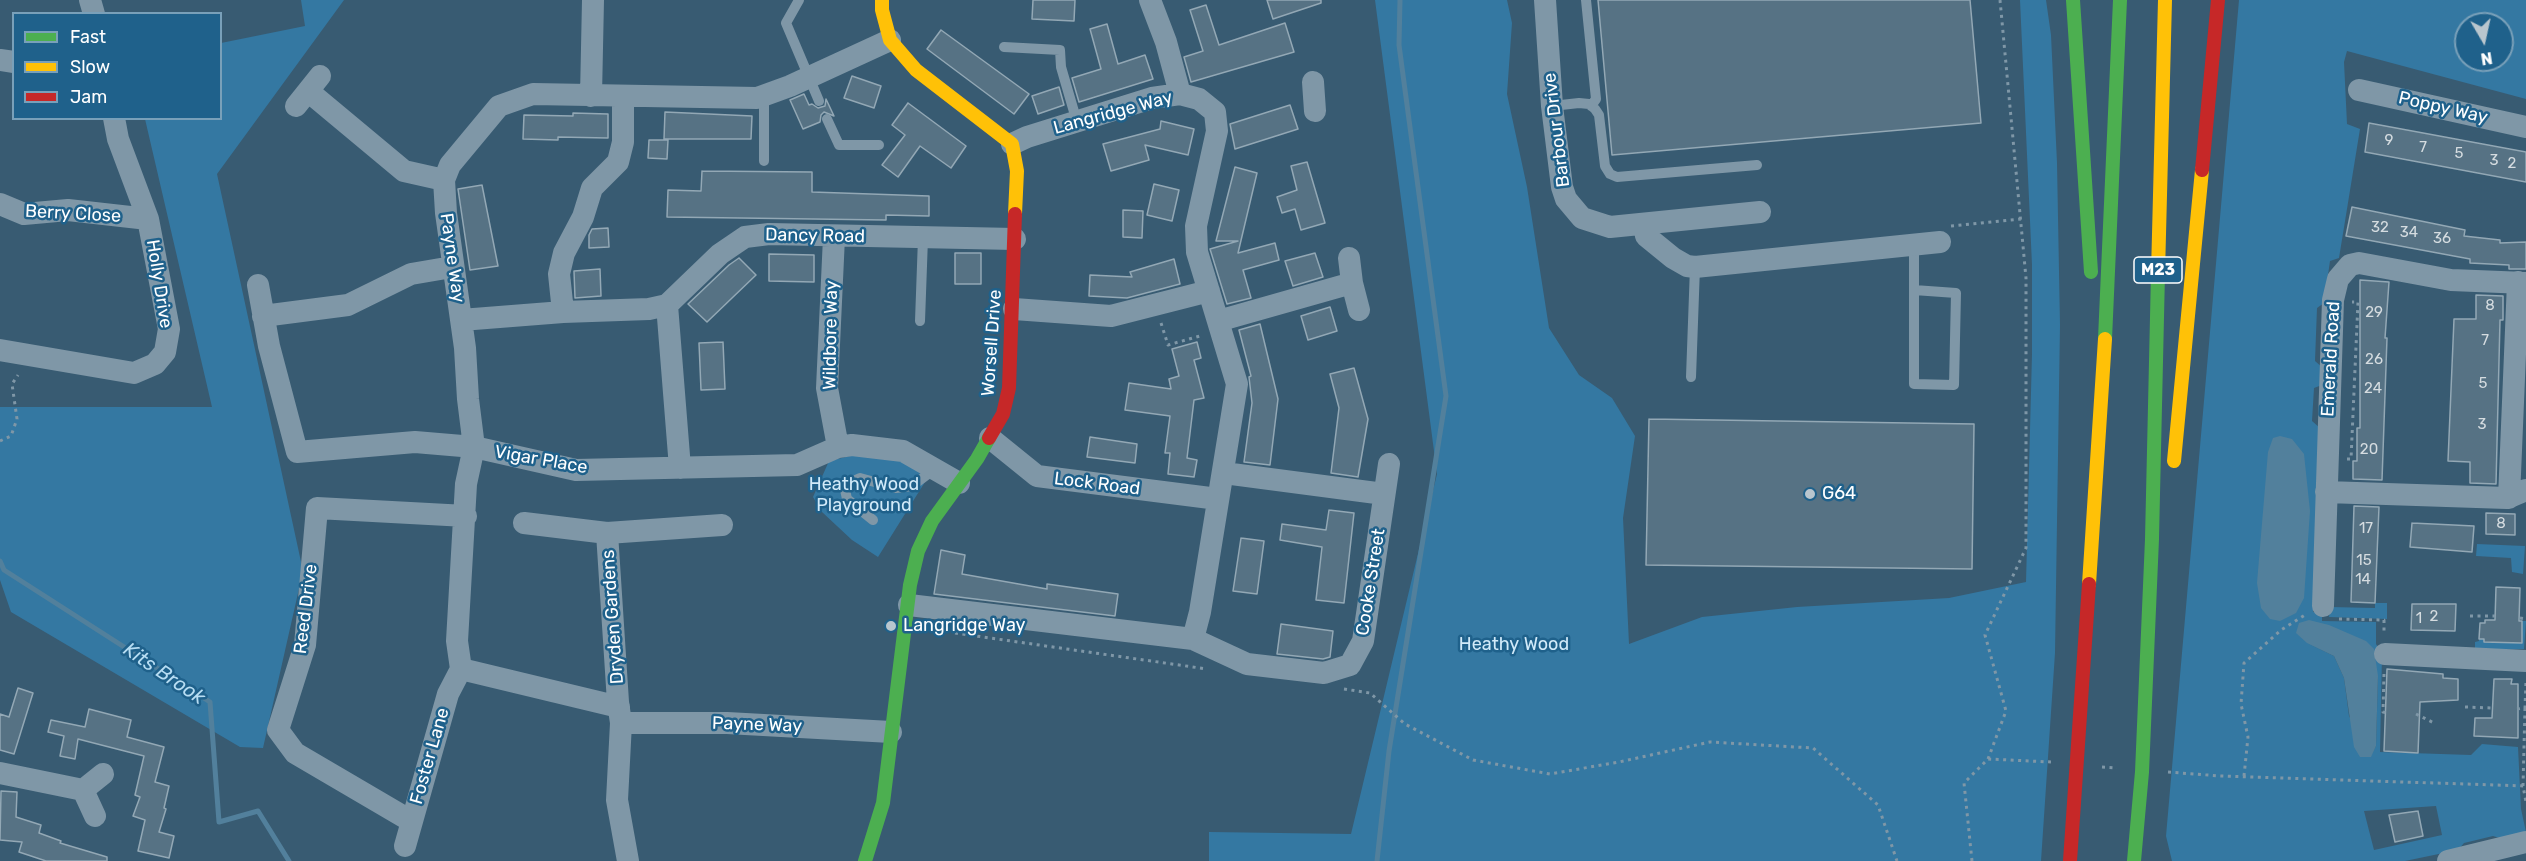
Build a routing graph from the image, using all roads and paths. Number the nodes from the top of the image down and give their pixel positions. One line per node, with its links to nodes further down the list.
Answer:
1 (593, 0): 19 (street)
2 (799, 0): 14 (lane)
3 (882, 0): 12 (main road)
4 (1150, 0): 18 (street)
5 (1545, 0): 23 (street, Barbour Drive)
6 (1586, 0): 24 (lane)
7 (2000, 0): 106 (path)
8 (2073, 0): 63 (main road, M23)
9 (2120, 0): 63 (main road, M23)
10 (2165, 0): 83 (main road, M23)
11 (2218, 0): 83 (main road, M23)
12 (890, 40): 14 (street); 30 (main road)
13 (1004, 47): 28 (lane)
14 (809, 77): 21 (street); 22 (lane)
15 (1313, 81): 25 (street)
16 (2359, 90): 29 (street, Poppy Way)
17 (308, 91): 34 (street)
18 (1180, 94): 28 (street, Langridge Way); 51 (street, Langridge Way)
19 (591, 96): 20 (street); 34 (street)
20 (623, 97): 21 (street); 56 (street)
21 (764, 97): 32 (lane)
22 (819, 101)
23 (1552, 106): 24 (lane); 38 (street, Barbour Drive)
24 (1592, 106): 33 (lane)
25 (1315, 111)
26 (827, 119): 31 (lane)
27 (114, 120): 37 (street, Holly Drive)
28 (1077, 122): 30 (street, Langridge Way)
29 (2526, 127)
30 (1012, 144): 41 (main road, Worsell Drive)
31 (879, 145)
32 (764, 162)
33 (1757, 165)
34 (444, 180): 45 (street, Payne Way)
35 (0, 204): 37 (street, Berry Close)
36 (1760, 212): 38 (street, Barbour Drive)
37 (148, 219): 62 (street, Holly Drive)
38 (1644, 224): 46 (street)
39 (834, 237): 40 (street, Dancy Road); 52 (street, Dancy Road); 68 (street, Wildbore Way)
40 (923, 237): 41 (street, Dancy Road); 59 (lane)
41 (1015, 239): 54 (main road, Worsell Drive)
42 (1940, 242): 43 (street)
43 (1914, 245): 46 (street); 50 (lane)
44 (1349, 258): 47 (street)
45 (453, 267): 57 (street); 58 (street, Payne Way)
46 (1695, 267): 64 (lane)
47 (1352, 283): 55 (street); 60 (street)
48 (2522, 283): 74 (street, Emerald Road); 76 (street)
49 (258, 285): 57 (street)
50 (1914, 290): 50 (lane)
51 (1209, 291): 53 (street); 60 (street, Langridge Way)
52 (667, 305): 56 (street); 70 (street)
53 (1156, 306): 54 (street); 60 (path)
54 (1014, 309): 65 (main road, Worsell Drive)
55 (1359, 310)
56 (563, 312): 58 (street)
57 (263, 316): 67 (street, Vigar Place)
58 (461, 320): 67 (street, Payne Way)
59 (920, 321)
60 (1220, 329): 72 (street, Langridge Way)
61 (0, 350): 62 (street, Holly Drive)
62 (30, 355): 66 (path)
63 (2104, 357): 123 (main road, M23)
64 (1691, 376)
65 (990, 438): 73 (main road, Worsell Drive); 77 (street, Lock Road)
66 (0, 441)
67 (474, 447): 70 (street, Vigar Place); 78 (street, Payne Way)
68 (838, 447): 70 (street, Vigar Place); 71 (street)
69 (1389, 464): 75 (street, Cooke Street)
70 (680, 468)
71 (936, 468): 73 (street); 79 (lane)
72 (1224, 473): 75 (street); 77 (street, Langridge Way)
73 (960, 483): 84 (main road, Worsell Drive)
74 (2326, 492): 76 (street); 85 (street, Emerald Road)
75 (1384, 494): 91 (street, Cooke Street)
76 (2517, 494)
77 (1218, 499): 91 (street, Langridge Way)
78 (466, 516): 94 (street, Payne Way); 116 (street, Reed Drive)
79 (873, 520)
80 (524, 524): 82 (street)
81 (722, 525): 82 (street)
82 (607, 533): 102 (street, Dryden Gardens)
83 (2152, 539): 124 (main road, M23)
84 (909, 605): 91 (street); 105 (main road, Worsell Drive)
85 (2323, 606): 111 (path)
86 (2470, 616): 87 (path)
87 (2495, 616)
88 (2520, 618): 89 (path)
89 (2526, 619)
90 (947, 632): 95 (path)
91 (1193, 639)
92 (2385, 654): 93 (street)
93 (2526, 661)
94 (461, 669): 102 (street, Payne Way); 116 (street, Foster Lane)
95 (1217, 671)
96 (2526, 676): 100 (path)
97 (1335, 688): 121 (path)
98 (2465, 707): 99 (path)
99 (2492, 708)
100 (2525, 708): 101 (path); 112 (path)
101 (2517, 709)
102 (619, 711): 105 (street, Payne Way); 119 (street, Dryden Gardens)
103 (2416, 714): 104 (path)
104 (2434, 723)
105 (891, 732): 120 (main road, Worsell Drive)
106 (1988, 759): 107 (path); 122 (path)
107 (2014, 759)
108 (0, 772): 113 (street)
109 (103, 774): 113 (street)
110 (2220, 776): 111 (path)
111 (2243, 777): 112 (path)
112 (2525, 786): 114 (path)
113 (83, 790): 115 (street)
114 (2526, 802)
115 (95, 816)
116 (411, 821): 118 (street, Foster Lane)
117 (2526, 842): 125 (street)
118 (405, 846)
119 (628, 861)
120 (865, 861)
121 (1897, 861)
122 (1972, 861)
123 (2070, 861)
124 (2134, 861)
125 (2448, 861)

